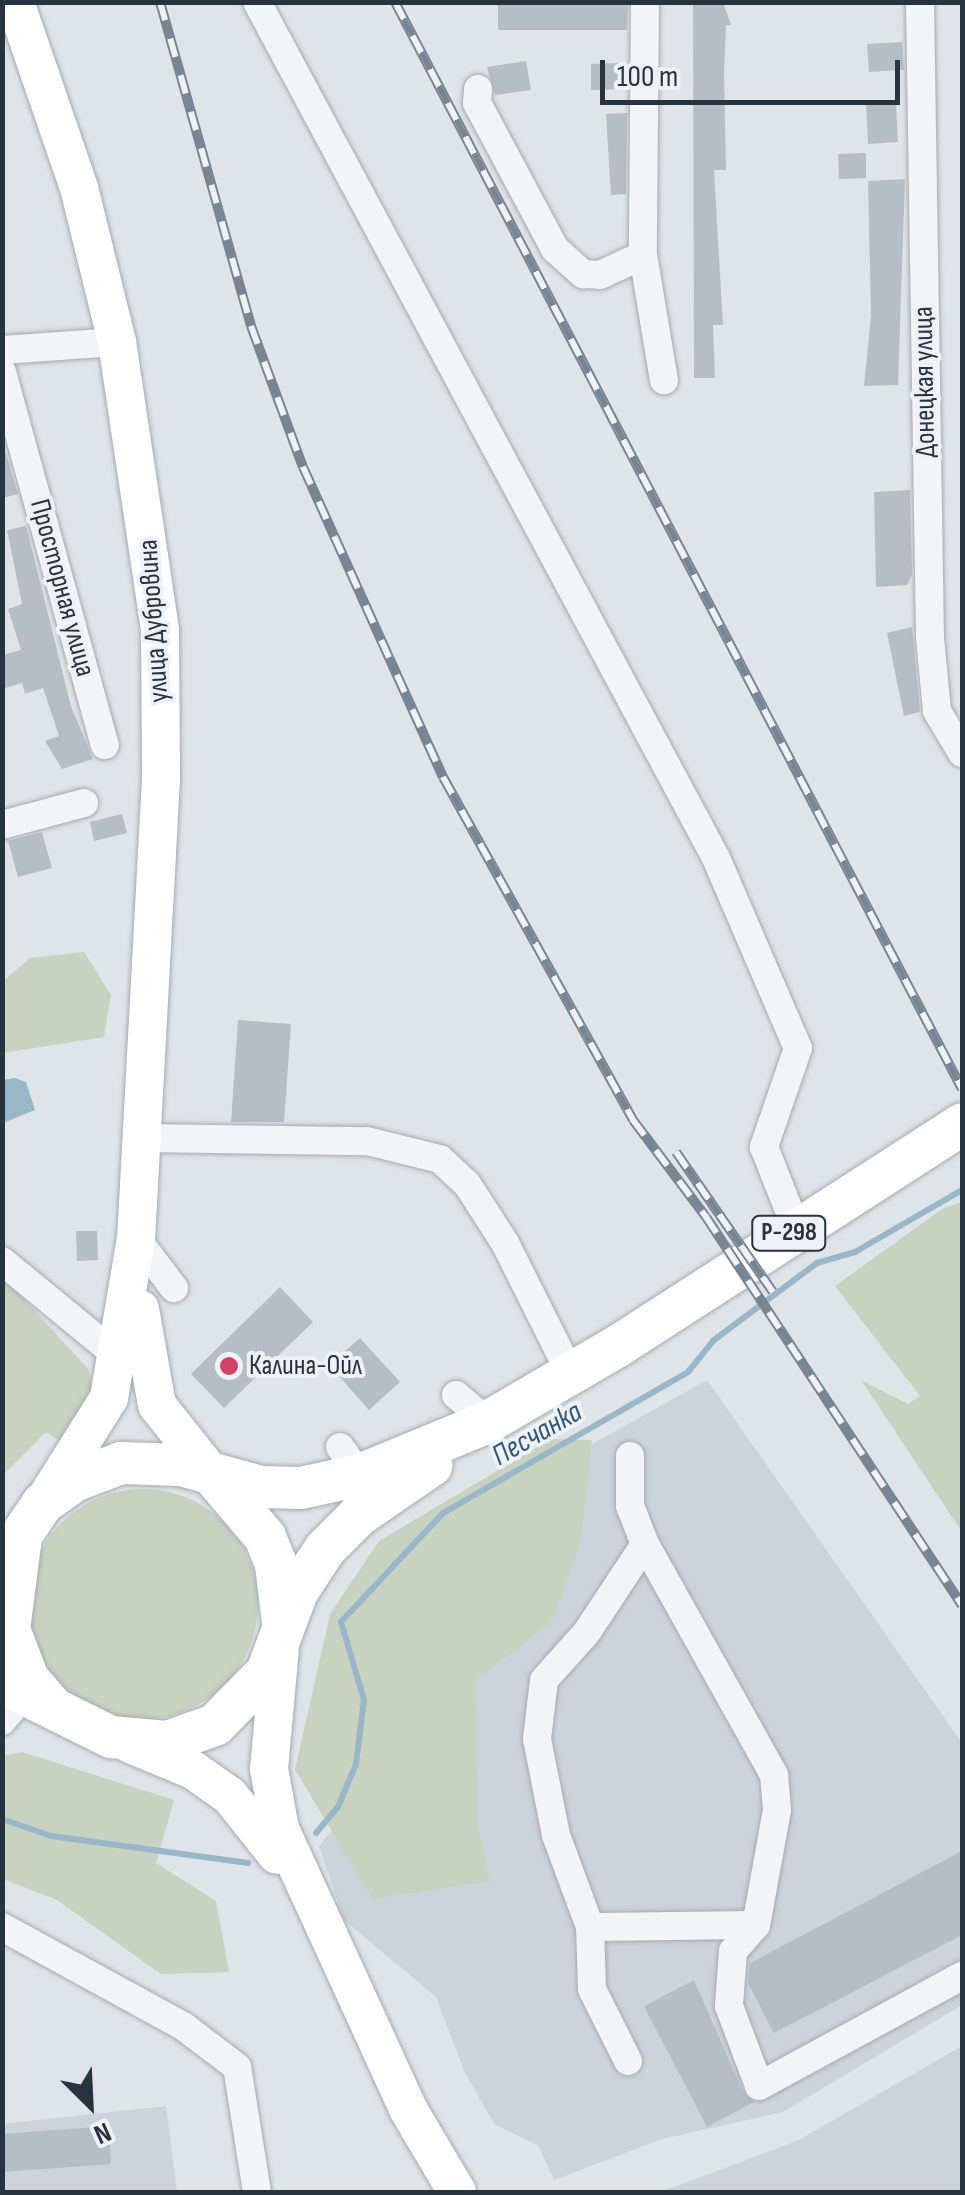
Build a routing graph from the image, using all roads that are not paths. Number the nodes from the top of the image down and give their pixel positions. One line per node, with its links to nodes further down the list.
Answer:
1 (16, 2): 7 (main road, улица Дубровина)
2 (256, 2): 17 (street)
3 (644, 2): 6 (street)
4 (920, 2): 12 (street, Донецкая улица)
5 (478, 89): 6 (street)
6 (643, 255): 10 (street)
7 (117, 342): 8 (street); 16 (main road, улица Дубровина)
8 (2, 350)
9 (2, 372): 11 (street, Просторная улица)
10 (664, 380)
11 (105, 745)
12 (962, 753)
13 (84, 803): 14 (street)
14 (2, 824)
15 (962, 1124): 17 (highway, Р-298)
16 (144, 1138): 18 (main road, улица Дубровина); 22 (street)
17 (796, 1228): 22 (highway, Р-298)
18 (135, 1248): 20 (street); 21 (main road); 26 (main road)
19 (2, 1261): 21 (street)
20 (174, 1288)
21 (118, 1357): 27 (main road)
22 (571, 1374): 24 (highway, Р-298)
23 (456, 1395): 24 (street)
24 (488, 1422): 26 (highway, Р-298); 29 (highway, Р-298)
25 (630, 1456): 28 (street)
26 (214, 1477): 27 (highway, Р-298); 29 (highway)
27 (22, 1533): 30 (highway, Р-298)
28 (645, 1544): 33 (street); 35 (street)
29 (282, 1638): 31 (highway, Р-298); 32 (main road)
30 (19, 1701): 31 (highway, Р-298)
31 (111, 1737): 32 (main road)
32 (304, 1894): 38 (main road)
33 (756, 1925): 35 (street); 36 (street)
34 (2, 1927): 39 (street)
35 (590, 1927): 37 (street)
36 (962, 1976)
37 (628, 2061)
38 (408, 2109): 40 (main road); 41 (main road)
39 (257, 2192)
40 (428, 2192)
41 (457, 2192)

